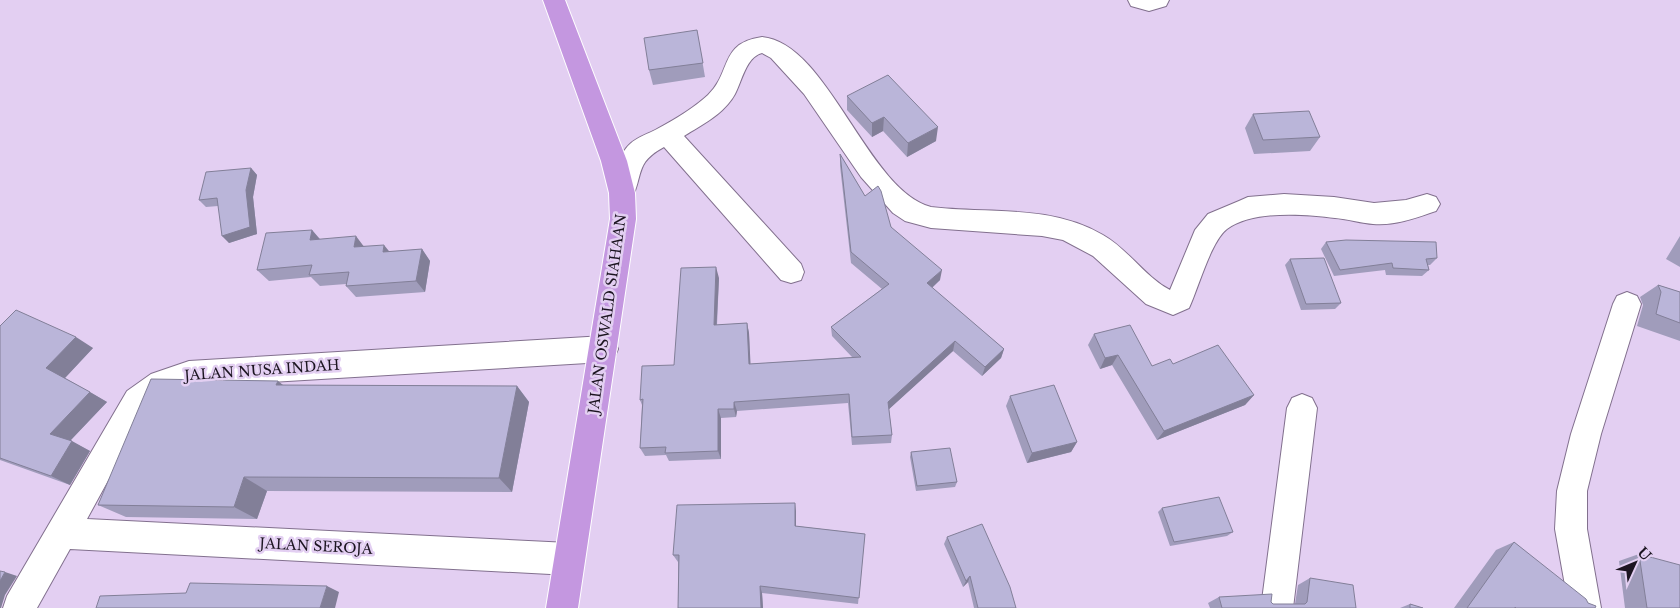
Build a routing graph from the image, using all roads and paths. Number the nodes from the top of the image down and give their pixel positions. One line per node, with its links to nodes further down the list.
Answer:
1 (554, 0): 5 (highway, JALAN OSWALD SIAHAAN)
2 (1139, 0): 3 (street)
3 (1158, 0)
4 (666, 135): 5 (street); 6 (street); 7 (street)
5 (622, 193): 9 (highway, JALAN OSWALD SIAHAAN)
6 (1427, 204)
7 (791, 272)
8 (1627, 304): 16 (street)
9 (604, 349): 11 (street, JALAN NUSA INDAH); 12 (highway, JALAN OSWALD SIAHAAN)
10 (1302, 408): 15 (street)
11 (63, 533): 12 (street, JALAN SEROJA); 13 (street, JALAN NUSA INDAH)
12 (569, 559): 14 (highway, JALAN OSWALD SIAHAAN)
13 (19, 608)
14 (562, 608)
15 (1277, 608)
16 (1586, 608)

